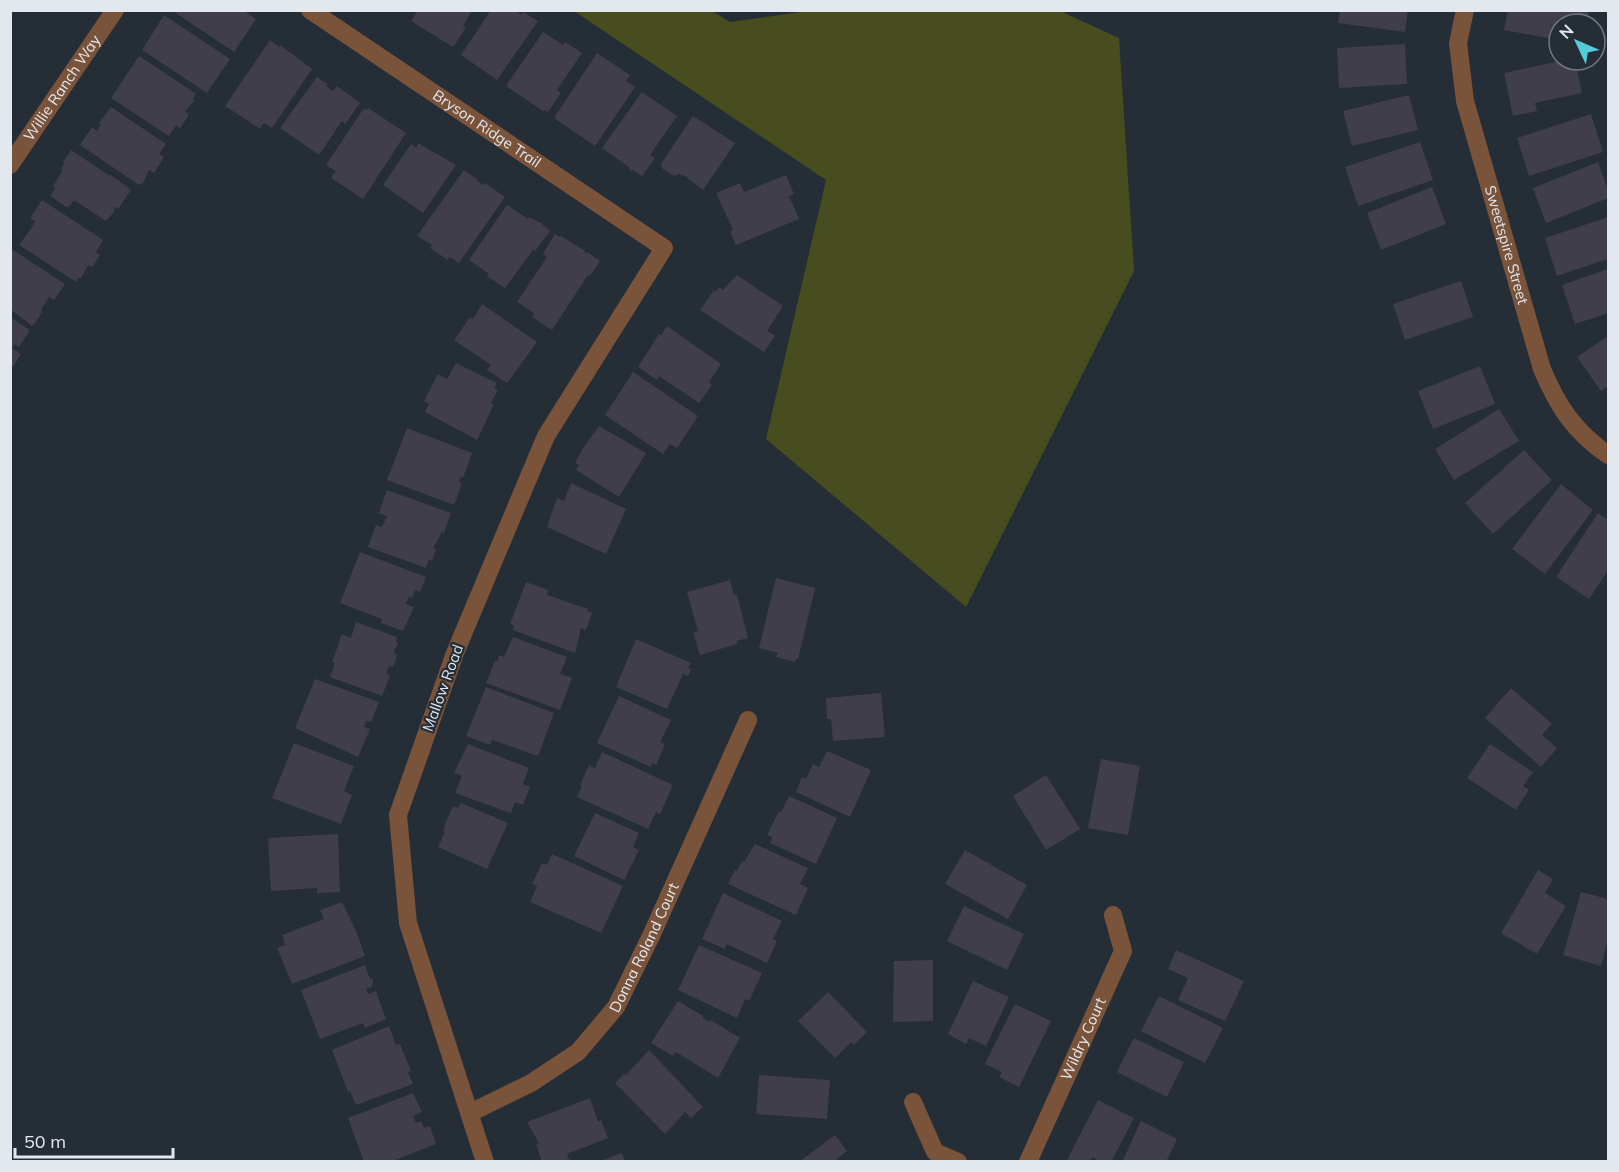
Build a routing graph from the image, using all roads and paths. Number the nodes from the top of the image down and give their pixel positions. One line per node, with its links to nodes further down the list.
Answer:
1 (115, 10): 4 (street, Willie Ranch Way)
2 (310, 10): 6 (street, Bryson Ridge Trail)
3 (1465, 10): 7 (street, Sweetspire Street)
4 (16, 146): 5 (street, Willie Ranch Way)
5 (10, 165)
6 (664, 248): 11 (street, Mallow Road)
7 (1608, 455)
8 (748, 720): 11 (street, Donna Roland Court)
9 (1113, 915): 14 (street, Wildry Court)
10 (913, 1102): 13 (street)
11 (470, 1113): 12 (street, Mallow Road)
12 (485, 1161)
13 (958, 1161)
14 (1028, 1161)

